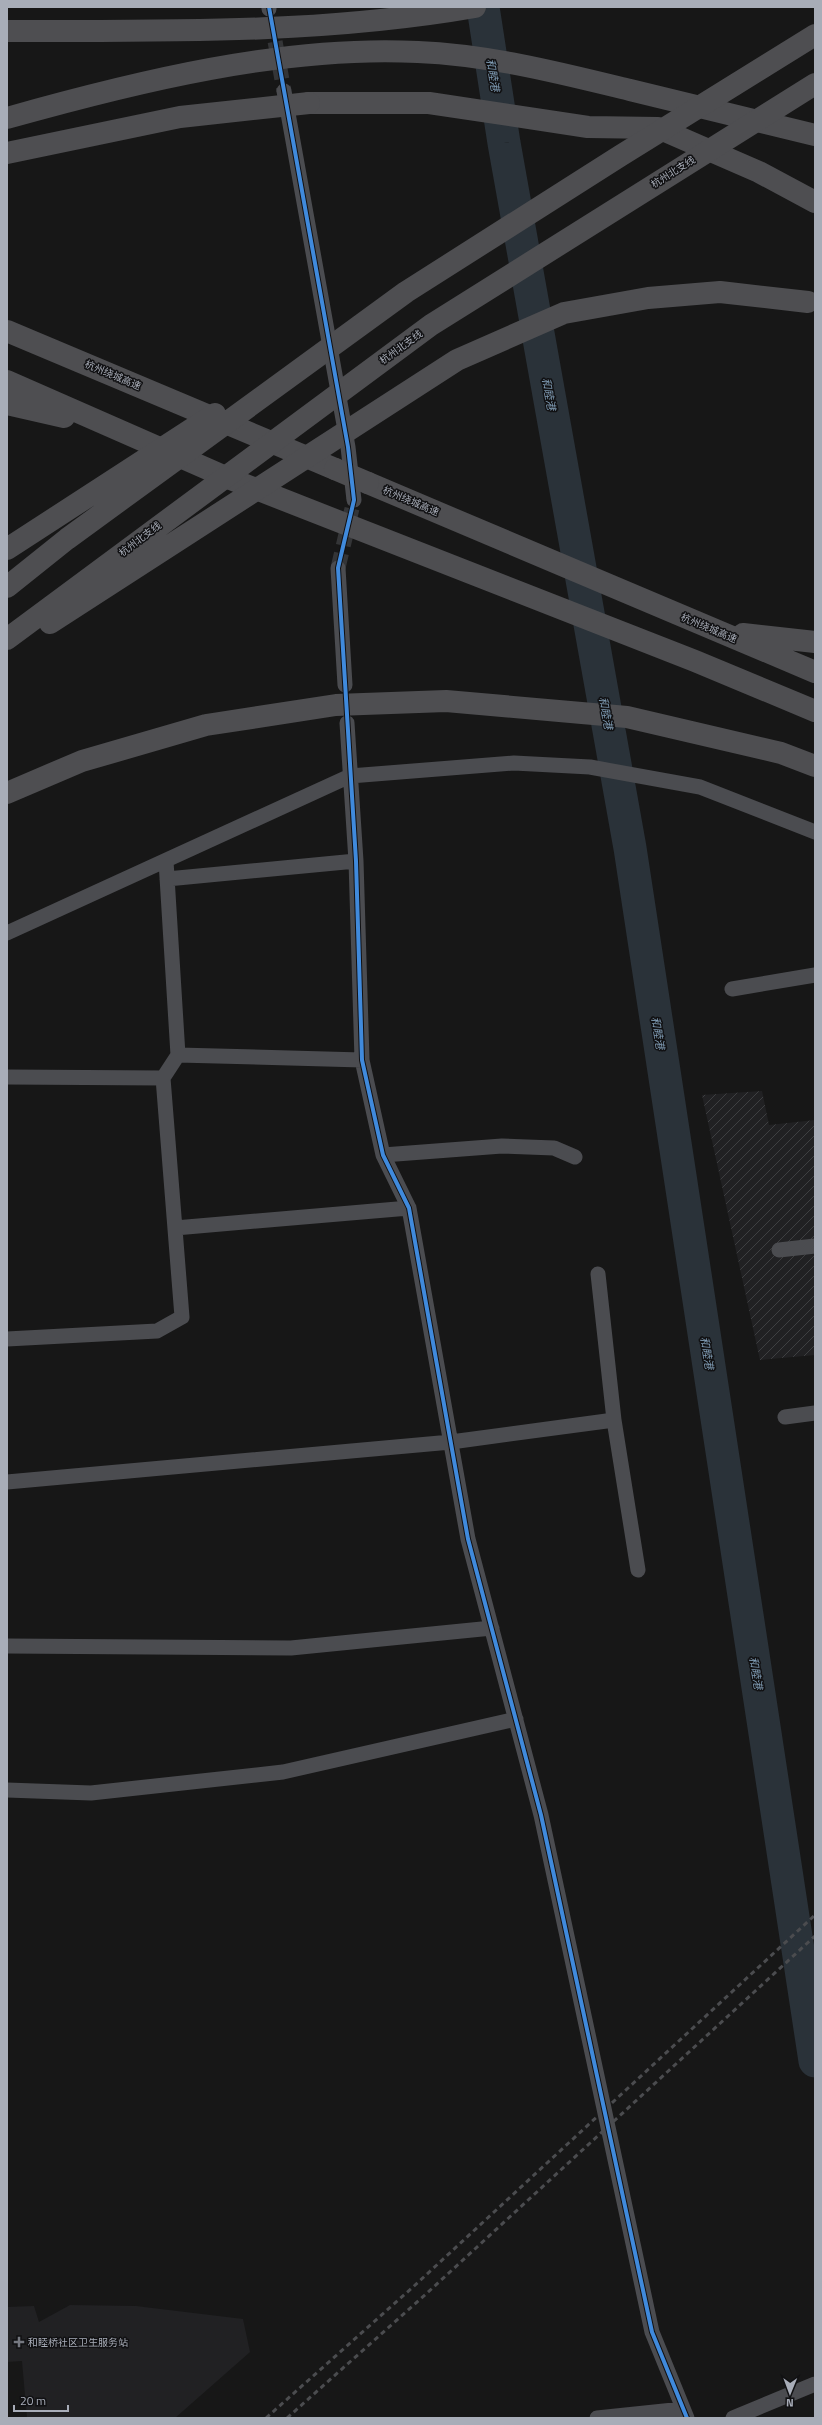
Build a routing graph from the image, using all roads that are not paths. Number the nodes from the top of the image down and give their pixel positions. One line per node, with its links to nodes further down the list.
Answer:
1 (475, 7): 2 (highway)
2 (7, 31)
3 (815, 35): 10 (highway, bridge)
4 (815, 84): 21 (highway, 杭州北支线, bridge)
5 (284, 91): 16 (street)
6 (7, 118): 7 (highway)
7 (815, 135)
8 (7, 154): 9 (highway, bridge)
9 (815, 202)
10 (406, 292): 17 (highway, bridge); 19 (highway, bridge)
11 (811, 303): 23 (highway, bridge)
12 (7, 331): 20 (highway, 杭州绕城高速, bridge)
13 (7, 381): 15 (highway)
14 (7, 404): 15 (highway)
15 (116, 429): 26 (highway)
16 (354, 500)
17 (7, 549)
18 (338, 568): 25 (street)
19 (7, 587)
20 (717, 632): 22 (highway); 24 (highway, 杭州绕城高速)
21 (7, 639)
22 (815, 642)
23 (7, 650)
24 (815, 672)
25 (345, 685)
26 (815, 711)
27 (347, 723): 29 (street)
28 (815, 766): 30 (highway)
29 (350, 776): 31 (street); 32 (street); 33 (street)
30 (7, 793)
31 (815, 832)
32 (166, 861): 34 (street); 35 (street)
33 (356, 861): 34 (street); 39 (street)
34 (167, 879): 38 (street)
35 (7, 933)
36 (815, 975): 37 (street)
37 (732, 989)
38 (178, 1055): 39 (street); 41 (street)
39 (362, 1060): 42 (street)
40 (7, 1077): 41 (street)
41 (163, 1078): 45 (street)
42 (383, 1156): 43 (street); 44 (street)
43 (575, 1157)
44 (409, 1208): 45 (street); 53 (street)
45 (175, 1228): 49 (street)
46 (815, 1246): 47 (street)
47 (780, 1250)
48 (598, 1274): 52 (street)
49 (7, 1339)
50 (815, 1413): 51 (street)
51 (785, 1417)
52 (614, 1420): 53 (street); 55 (street)
53 (451, 1442): 54 (street); 56 (street)
54 (7, 1482)
55 (638, 1570)
56 (492, 1628): 57 (street); 58 (street)
57 (7, 1646)
58 (516, 1719): 59 (street); 61 (street)
59 (7, 1790)
60 (815, 2384): 63 (street)
61 (685, 2414): 62 (street)
62 (597, 2418)
63 (733, 2418)

